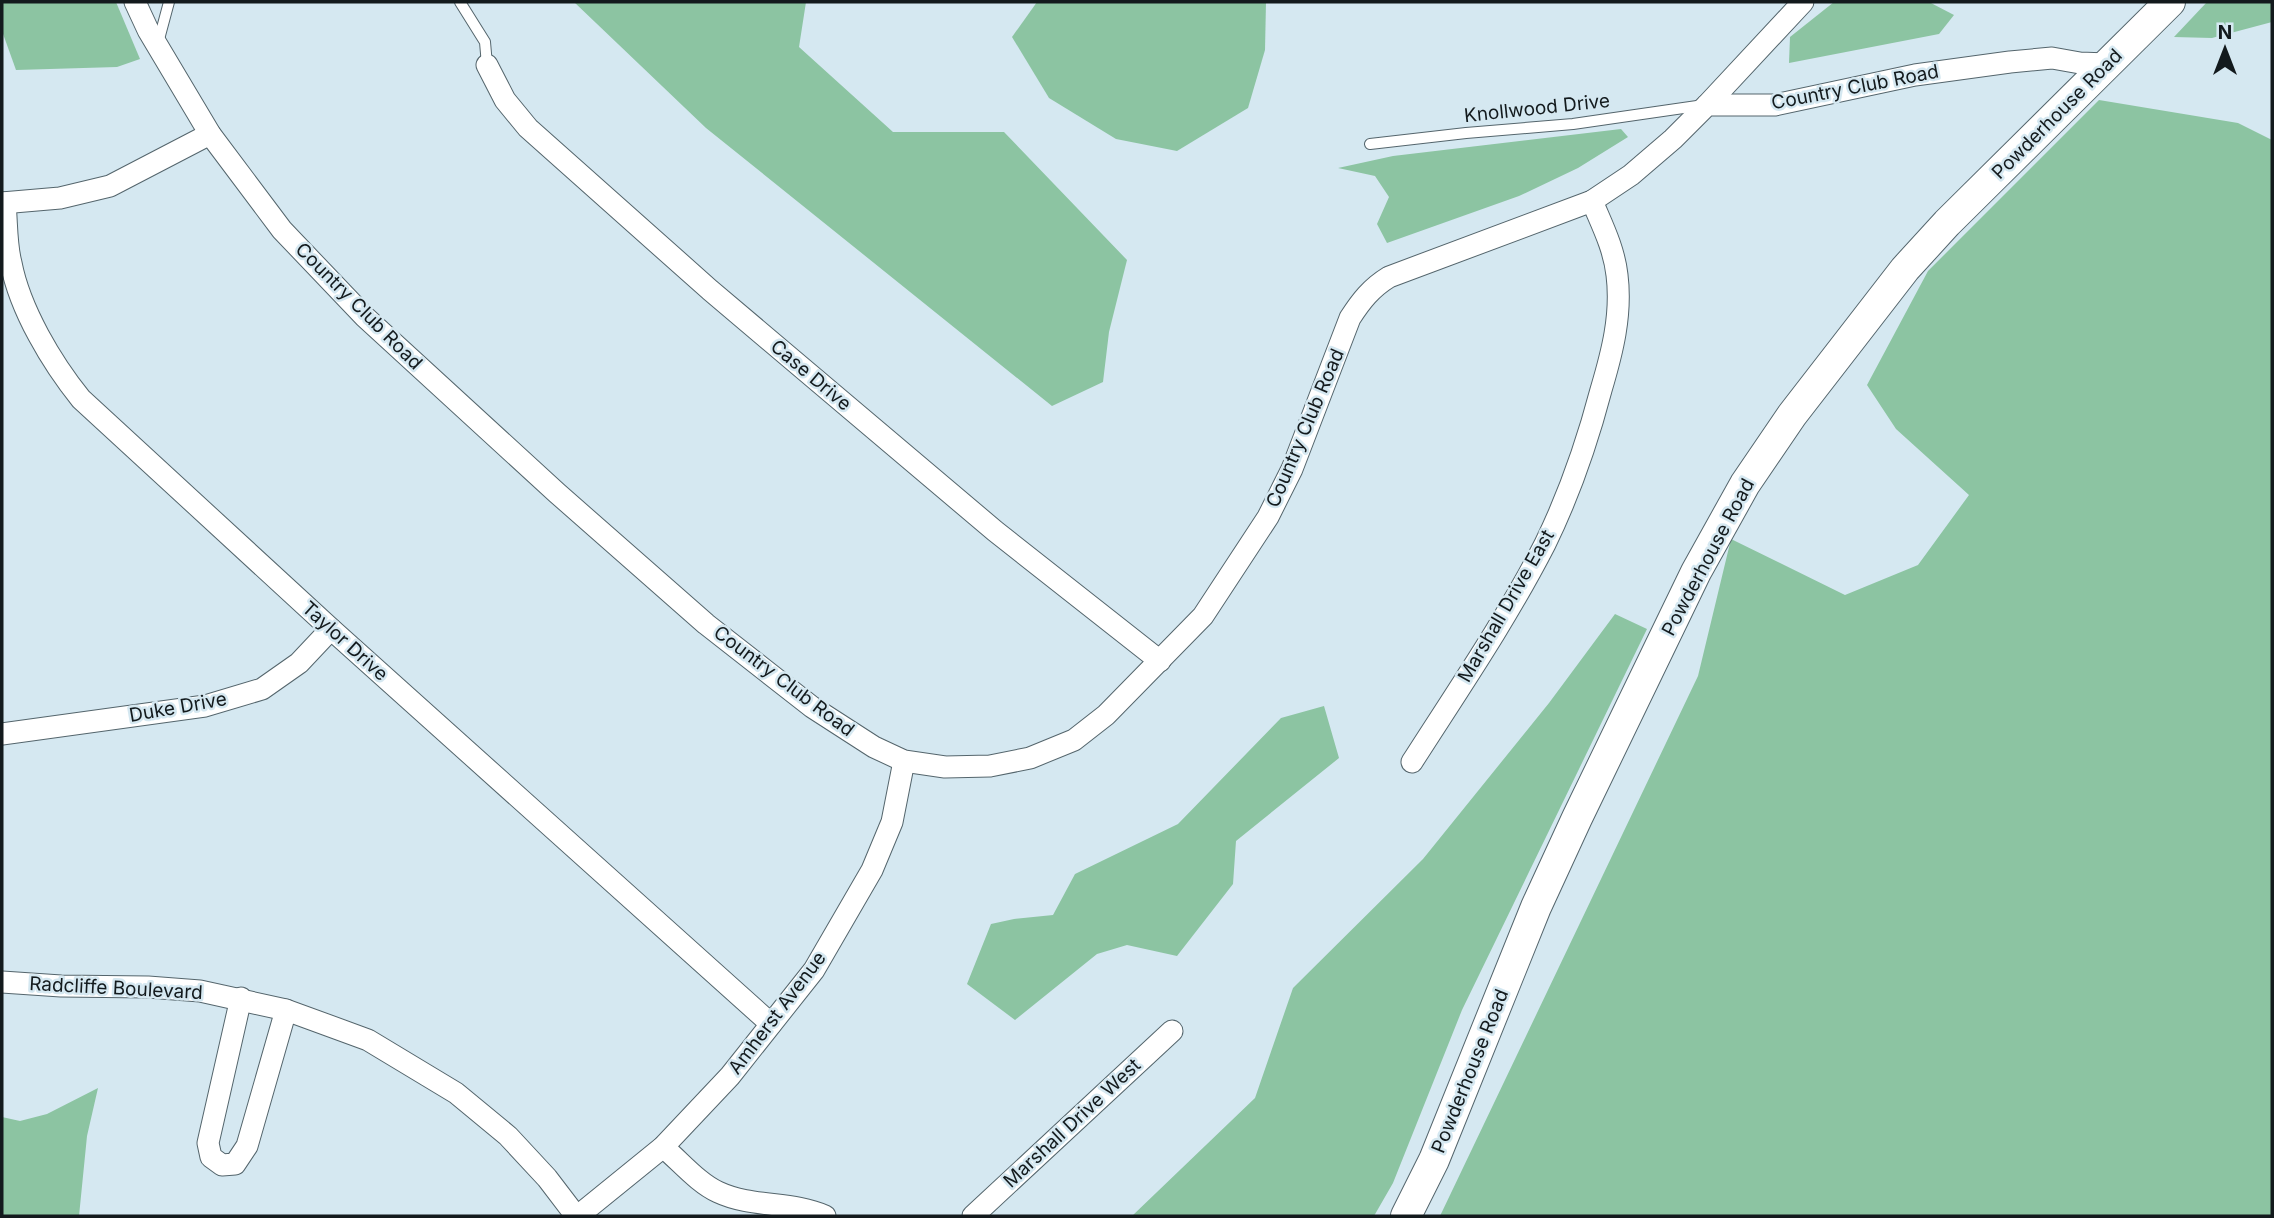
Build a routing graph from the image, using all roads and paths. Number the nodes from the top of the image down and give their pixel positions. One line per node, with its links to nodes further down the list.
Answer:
1 (135, 2): 6 (street, Country Club Road)
2 (169, 2): 6 (lane)
3 (460, 2): 8 (lane)
4 (1803, 2): 9 (street)
5 (2170, 2): 7 (street, Powderhouse Road)
6 (158, 45): 10 (street, Country Club Road)
7 (2107, 64): 9 (street, Country Club Road); 28 (street, Powderhouse Road)
8 (487, 65): 15 (street, Case Drive)
9 (1707, 105): 11 (lane, Knollwood Drive); 12 (street, Country Club Road)
10 (210, 134): 13 (street); 17 (street, Country Club Road)
11 (1370, 144)
12 (1591, 201): 15 (street, Country Club Road); 18 (street, Marshall Drive East)
13 (3, 203): 14 (street, Taylor Drive)
14 (331, 629): 16 (street, Duke Drive); 22 (street, Taylor Drive)
15 (1160, 661): 17 (street, Country Club Road)
16 (2, 734)
17 (904, 761): 22 (street, Amherst Avenue)
18 (1412, 762)
19 (2, 982): 20 (street, Radcliffe Boulevard)
20 (241, 998): 21 (street, Radcliffe Boulevard); 21 (street)
21 (286, 1010): 25 (street, Radcliffe Boulevard)
22 (771, 1024): 24 (street, Amherst Avenue)
23 (1172, 1031): 27 (street, Marshall Drive West)
24 (663, 1147): 25 (street, Amherst Avenue); 26 (street)
25 (577, 1216)
26 (825, 1216)
27 (973, 1216)
28 (1406, 1216)

